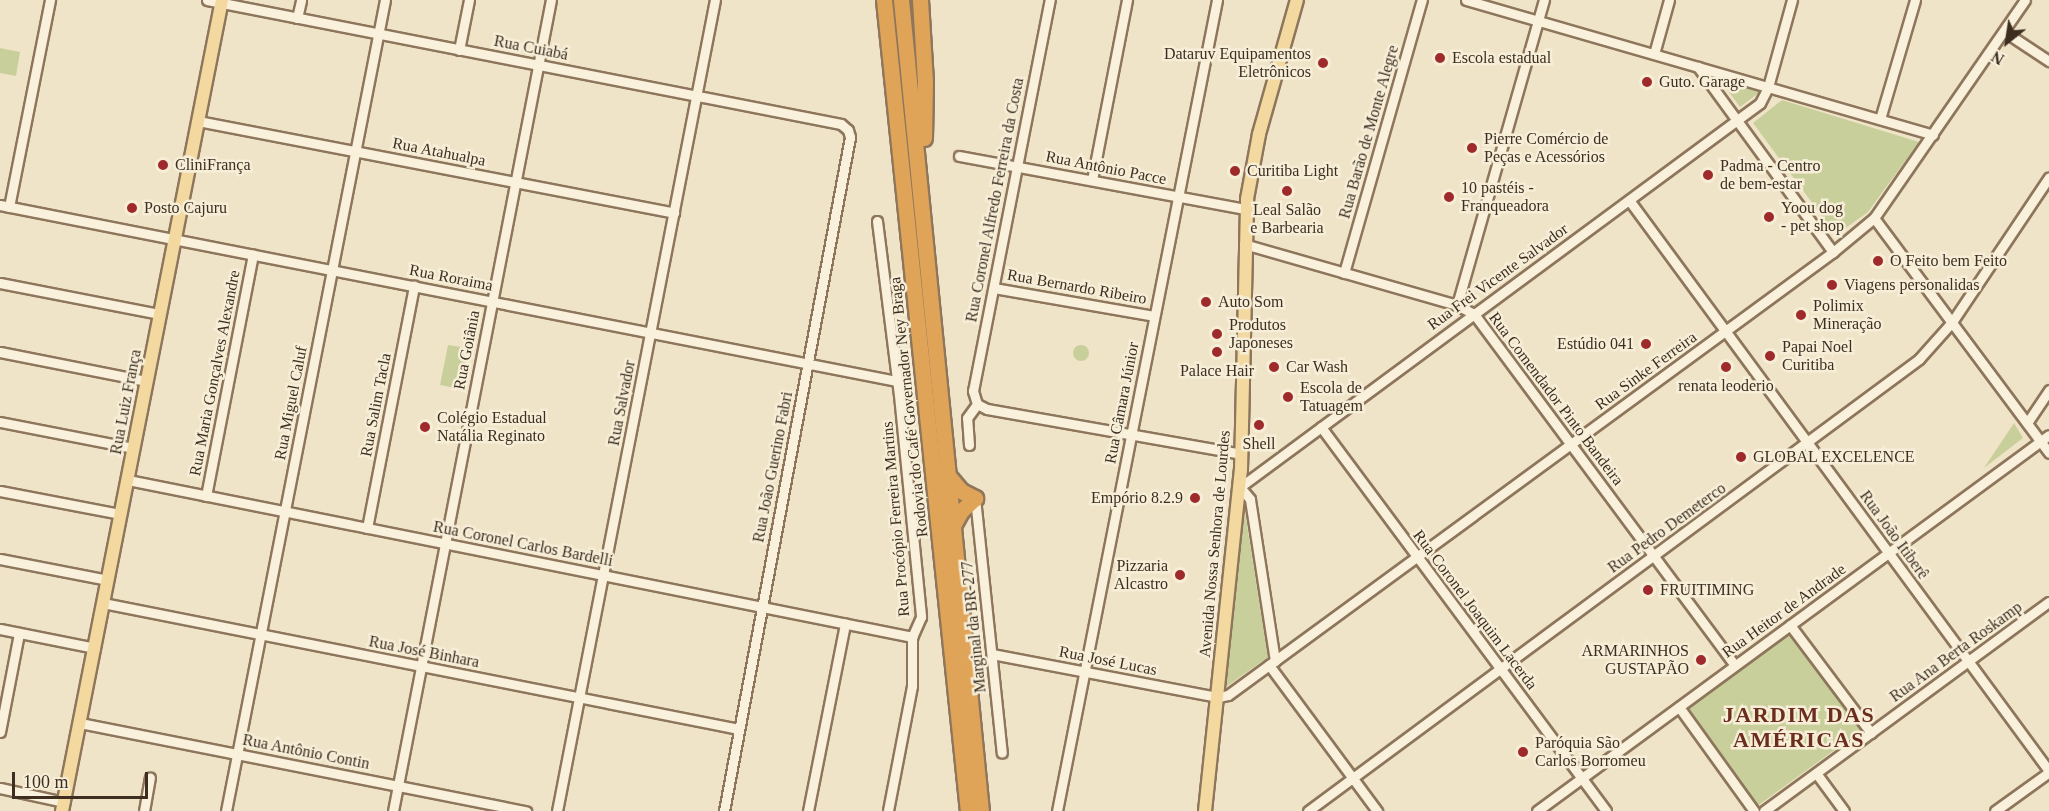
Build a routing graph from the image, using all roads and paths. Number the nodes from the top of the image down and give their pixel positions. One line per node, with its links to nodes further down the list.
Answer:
1 (50, 0): 50 (street)
2 (207, 0): 23 (street, Rua Cuiabá)
3 (301, 0): 24 (street)
4 (385, 0): 27 (street, Rua Miguel Caluf)
5 (469, 0): 28 (street)
6 (550, 0): 31 (street, Rua Goiânia)
7 (715, 0): 35 (street, Rua Salvador)
8 (875, 0): 34 (highway)
9 (884, 0): 34 (highway, Rodovia do Café Governador Ney Braga)
10 (901, 0): 47 (highway, Rodovia do Café Governador Ney Braga)
11 (920, 0): 47 (highway)
12 (1050, 0): 43 (street, Rua Coronel Alfredo Ferreira da Costa)
13 (1127, 0): 45 (street)
14 (1217, 0): 48 (street, Rua Câmara Júnior)
15 (1297, 0): 51 (main road, Avenida Nossa Senhora de Lourdes)
16 (1422, 0): 60 (street, Rua Barão de Monte Alegre)
17 (1466, 0): 25 (street)
18 (1544, 0): 25 (street)
19 (1669, 0): 29 (street)
20 (1792, 0): 33 (street)
21 (1915, 0): 36 (street)
22 (2025, 0): 26 (street, Rua Sinke Ferreira)
23 (222, 1): 24 (street, Rua Cuiabá); 38 (main road, Rua Luiz França)
24 (297, 18): 27 (street, Rua Cuiabá)
25 (1538, 21): 29 (street); 65 (street)
26 (2005, 32): 30 (street); 40 (street, Rua Sinke Ferreira)
27 (379, 34): 28 (street, Rua Cuiabá); 41 (street, Rua Miguel Caluf)
28 (459, 50): 31 (street, Rua Cuiabá)
29 (1654, 54): 32 (street)
30 (2049, 61)
31 (538, 65): 35 (street, Rua Cuiabá); 46 (street, Rua Goiânia)
32 (1698, 67): 33 (street); 37 (street)
33 (1768, 87): 36 (street); 37 (street, Rua Frei Vicente Salvador)
34 (894, 90): 149 (highway, Rodovia do Café Governador Ney Braga)
35 (696, 96): 39 (street, Rua Cuiabá); 52 (street, Rua Salvador)
36 (1880, 119): 40 (street)
37 (1737, 120): 49 (street, Rua Frei Vicente Salvador); 57 (street)
38 (198, 121): 41 (street, Rua Atahualpa); 55 (main road, Rua Luiz França)
39 (848, 130): 73 (street, Rua João Guerino Fabri)
40 (1933, 135): 53 (street, Rua Sinke Ferreira)
41 (355, 152): 46 (street, Rua Atahualpa); 59 (street, Rua Miguel Caluf)
42 (959, 156): 43 (street, Rua Antônio Pacce)
43 (1017, 166): 45 (street, Rua Antônio Pacce); 63 (street, Rua Coronel Alfredo Ferreira da Costa)
44 (2049, 177): 69 (street, Rua Pedro Demeterco)
45 (1092, 180): 48 (street, Rua Antônio Pacce)
46 (515, 182): 52 (street, Rua Atahualpa); 64 (street, Rua Goiânia)
47 (921, 182): 90 (highway, Rodovia do Café Governador Ney Braga)
48 (1178, 196): 51 (street, Rua Antônio Pacce); 68 (street, Rua Câmara Júnior)
49 (1629, 200): 67 (street, Rua Frei Vicente Salvador); 70 (street, Rua João Itiberê)
50 (4, 206): 55 (street, Rua Roraima)
51 (1246, 209): 56 (main road, Avenida Nossa Senhora de Lourdes)
52 (674, 213): 71 (street, Rua Salvador)
53 (1874, 218): 57 (street, Rua Sinke Ferreira); 69 (street)
54 (878, 221): 75 (street, Rua Procópio Ferreira Martins)
55 (175, 240): 58 (street, Rua Roraima); 66 (main road, Rua Luiz França)
56 (1244, 244): 60 (street, Rua Comendador Pinto Bandeira); 89 (main road, Avenida Nossa Senhora de Lourdes)
57 (1833, 252): 70 (street, Rua Sinke Ferreira)
58 (253, 255): 59 (street, Rua Roraima); 94 (street, Rua Maria Gonçalves Alexandre)
59 (332, 270): 62 (street, Rua Roraima); 96 (street, Rua Miguel Caluf)
60 (1344, 273): 65 (street, Rua Comendador Pinto Bandeira)
61 (0, 283): 66 (street)
62 (414, 286): 64 (street, Rua Roraima); 99 (street, Rua Salim Tacla)
63 (994, 288): 68 (street, Rua Bernardo Ribeiro); 77 (street, Rua Coronel Alfredo Ferreira da Costa)
64 (492, 302): 71 (street, Rua Roraima); 100 (street, Rua Goiânia)
65 (1457, 305): 67 (street, Rua Comendador Pinto Bandeira)
66 (160, 314): 74 (main road, Rua Luiz França)
67 (1474, 314): 80 (street, Rua Frei Vicente Salvador); 85 (street, Rua Comendador Pinto Bandeira)
68 (1154, 316): 81 (street, Rua Câmara Júnior)
69 (1952, 322): 79 (street); 84 (street, Rua Pedro Demeterco)
70 (1725, 331): 84 (street, Rua João Itiberê); 85 (street, Rua Sinke Ferreira)
71 (650, 333): 73 (street, Rua Roraima); 105 (street, Rua Salvador)
72 (0, 352): 74 (street)
73 (807, 364): 75 (street, Rua Roraima); 109 (street, Rua João Guerino Fabri)
74 (147, 381): 87 (main road, Rua Luiz França)
75 (896, 381): 115 (street, Rua Procópio Ferreira Martins)
76 (2049, 390): 79 (street)
77 (977, 404): 81 (street); 86 (street)
78 (0, 422): 87 (street)
79 (2027, 423): 83 (street)
80 (1321, 427): 92 (street, Rua Frei Vicente Salvador); 103 (street, Rua Coronel Joaquim Lacerda)
81 (1131, 435): 89 (street); 123 (street, Rua Câmara Júnior)
82 (2049, 435): 83 (street, Rua Heitor de Andrade)
83 (2040, 441): 88 (street); 101 (street, Rua Heitor de Andrade)
84 (1808, 443): 101 (street, Rua João Itiberê); 102 (street, Rua Pedro Demeterco)
85 (1571, 444): 102 (street, Rua Comendador Pinto Bandeira); 103 (street, Rua Sinke Ferreira)
86 (969, 445)
87 (134, 448): 91 (main road, Rua Luiz França)
88 (2049, 453)
89 (1242, 454): 92 (main road, Avenida Nossa Senhora de Lourdes)
90 (946, 473): 95 (highway); 98 (highway, Rodovia do Café Governador Ney Braga)
91 (128, 480): 94 (street, Rua Coronel Carlos Bardelli); 97 (main road, Rua Luiz França)
92 (1240, 487): 119 (street); 124 (main road, Avenida Nossa Senhora de Lourdes)
93 (0, 491): 97 (street)
94 (207, 496): 96 (street, Rua Coronel Carlos Bardelli)
95 (975, 498): 98 (highway); 117 (street, Marginal da BR-277)
96 (285, 512): 99 (street, Rua Coronel Carlos Bardelli); 114 (street, Rua Miguel Caluf)
97 (121, 514): 106 (main road, Rua Luiz França)
98 (952, 527): 150 (highway, Rodovia do Café Governador Ney Braga)
99 (367, 528): 100 (street, Rua Coronel Carlos Bardelli)
100 (445, 544): 105 (street, Rua Coronel Carlos Bardelli); 121 (street, Rua Goiânia)
101 (1888, 553): 111 (street, Rua Heitor de Andrade); 118 (street, Rua João Itiberê)
102 (1654, 556): 120 (street, Rua Comendador Pinto Bandeira); 122 (street, Rua Pedro Demeterco)
103 (1417, 557): 119 (street, Rua Sinke Ferreira); 122 (street, Rua Coronel Joaquim Lacerda)
104 (0, 559): 106 (street)
105 (603, 576): 109 (street, Rua Coronel Carlos Bardelli); 125 (street, Rua Salvador)
106 (108, 580): 108 (main road, Rua Luiz França)
107 (2049, 602): 118 (street, Rua Ana Berta Roskamp)
108 (103, 603): 114 (street, Rua José Binhara); 116 (main road, Rua Luiz França)
109 (762, 608): 110 (street, Rua Coronel Carlos Bardelli); 128 (street, Rua João Guerino Fabri)
110 (845, 624): 115 (street, Rua Coronel Carlos Bardelli); 147 (street)
111 (1791, 625): 120 (street, Rua Heitor de Andrade); 130 (street)
112 (0, 629): 113 (street)
113 (19, 633): 116 (street); 129 (street)
114 (261, 634): 121 (street, Rua José Binhara); 132 (street, Rua Miguel Caluf)
115 (912, 638): 148 (street, Rua Procópio Ferreira Martins)
116 (95, 648): 127 (main road, Rua Luiz França)
117 (992, 654): 123 (street, Rua José Lucas); 131 (street, Marginal da BR-277)
118 (1968, 661): 130 (street, Rua Ana Berta Roskamp); 133 (street, Rua João Itiberê)
119 (1272, 663): 124 (street, Rua Sinke Ferreira); 136 (street)
120 (1736, 665): 126 (street, Rua Heitor de Andrade)
121 (421, 666): 125 (street, Rua José Binhara); 138 (street, Rua Goiânia)
122 (1501, 669): 136 (street, Rua Pedro Demeterco); 137 (street, Rua Coronel Joaquim Lacerda)
123 (1084, 672): 124 (street, Rua José Lucas); 151 (street, Rua Câmara Júnior)
124 (1218, 697): 152 (main road, Avenida Nossa Senhora de Lourdes)
125 (579, 698): 128 (street, Rua José Binhara); 145 (street, Rua Salvador)
126 (1679, 707): 137 (street, Rua Heitor de Andrade); 157 (street)
127 (80, 723): 132 (street, Rua Antônio Contin); 140 (main road, Rua Luiz França)
128 (739, 729): 146 (street, Rua João Guerino Fabri)
129 (0, 732)
130 (1871, 733): 134 (street, Rua Ana Berta Roskamp)
131 (1002, 753)
132 (237, 754): 138 (street, Rua Antônio Contin); 142 (street, Rua Miguel Caluf)
133 (2049, 772): 160 (street)
134 (1816, 773): 158 (street, Rua Ana Berta Roskamp); 159 (street)
135 (150, 778): 141 (street)
136 (1353, 778): 153 (street, Rua Pedro Demeterco); 154 (street)
137 (1582, 778): 155 (street, Rua Heitor de Andrade); 156 (street, Rua Coronel Joaquim Lacerda)
138 (398, 786): 143 (street, Rua Goiânia); 144 (street, Rua Antônio Contin)
139 (0, 788): 140 (street)
140 (63, 807)
141 (144, 811)
142 (226, 811)
143 (393, 811)
144 (526, 811)
145 (557, 811)
146 (724, 811)
147 (808, 811)
148 (888, 811)
149 (968, 811)
150 (981, 811)
151 (1057, 811)
152 (1205, 811)
153 (1308, 811)
154 (1377, 811)
155 (1537, 811)
156 (1606, 811)
157 (1754, 811)
158 (1764, 811)
159 (1844, 811)
160 (1995, 811)

